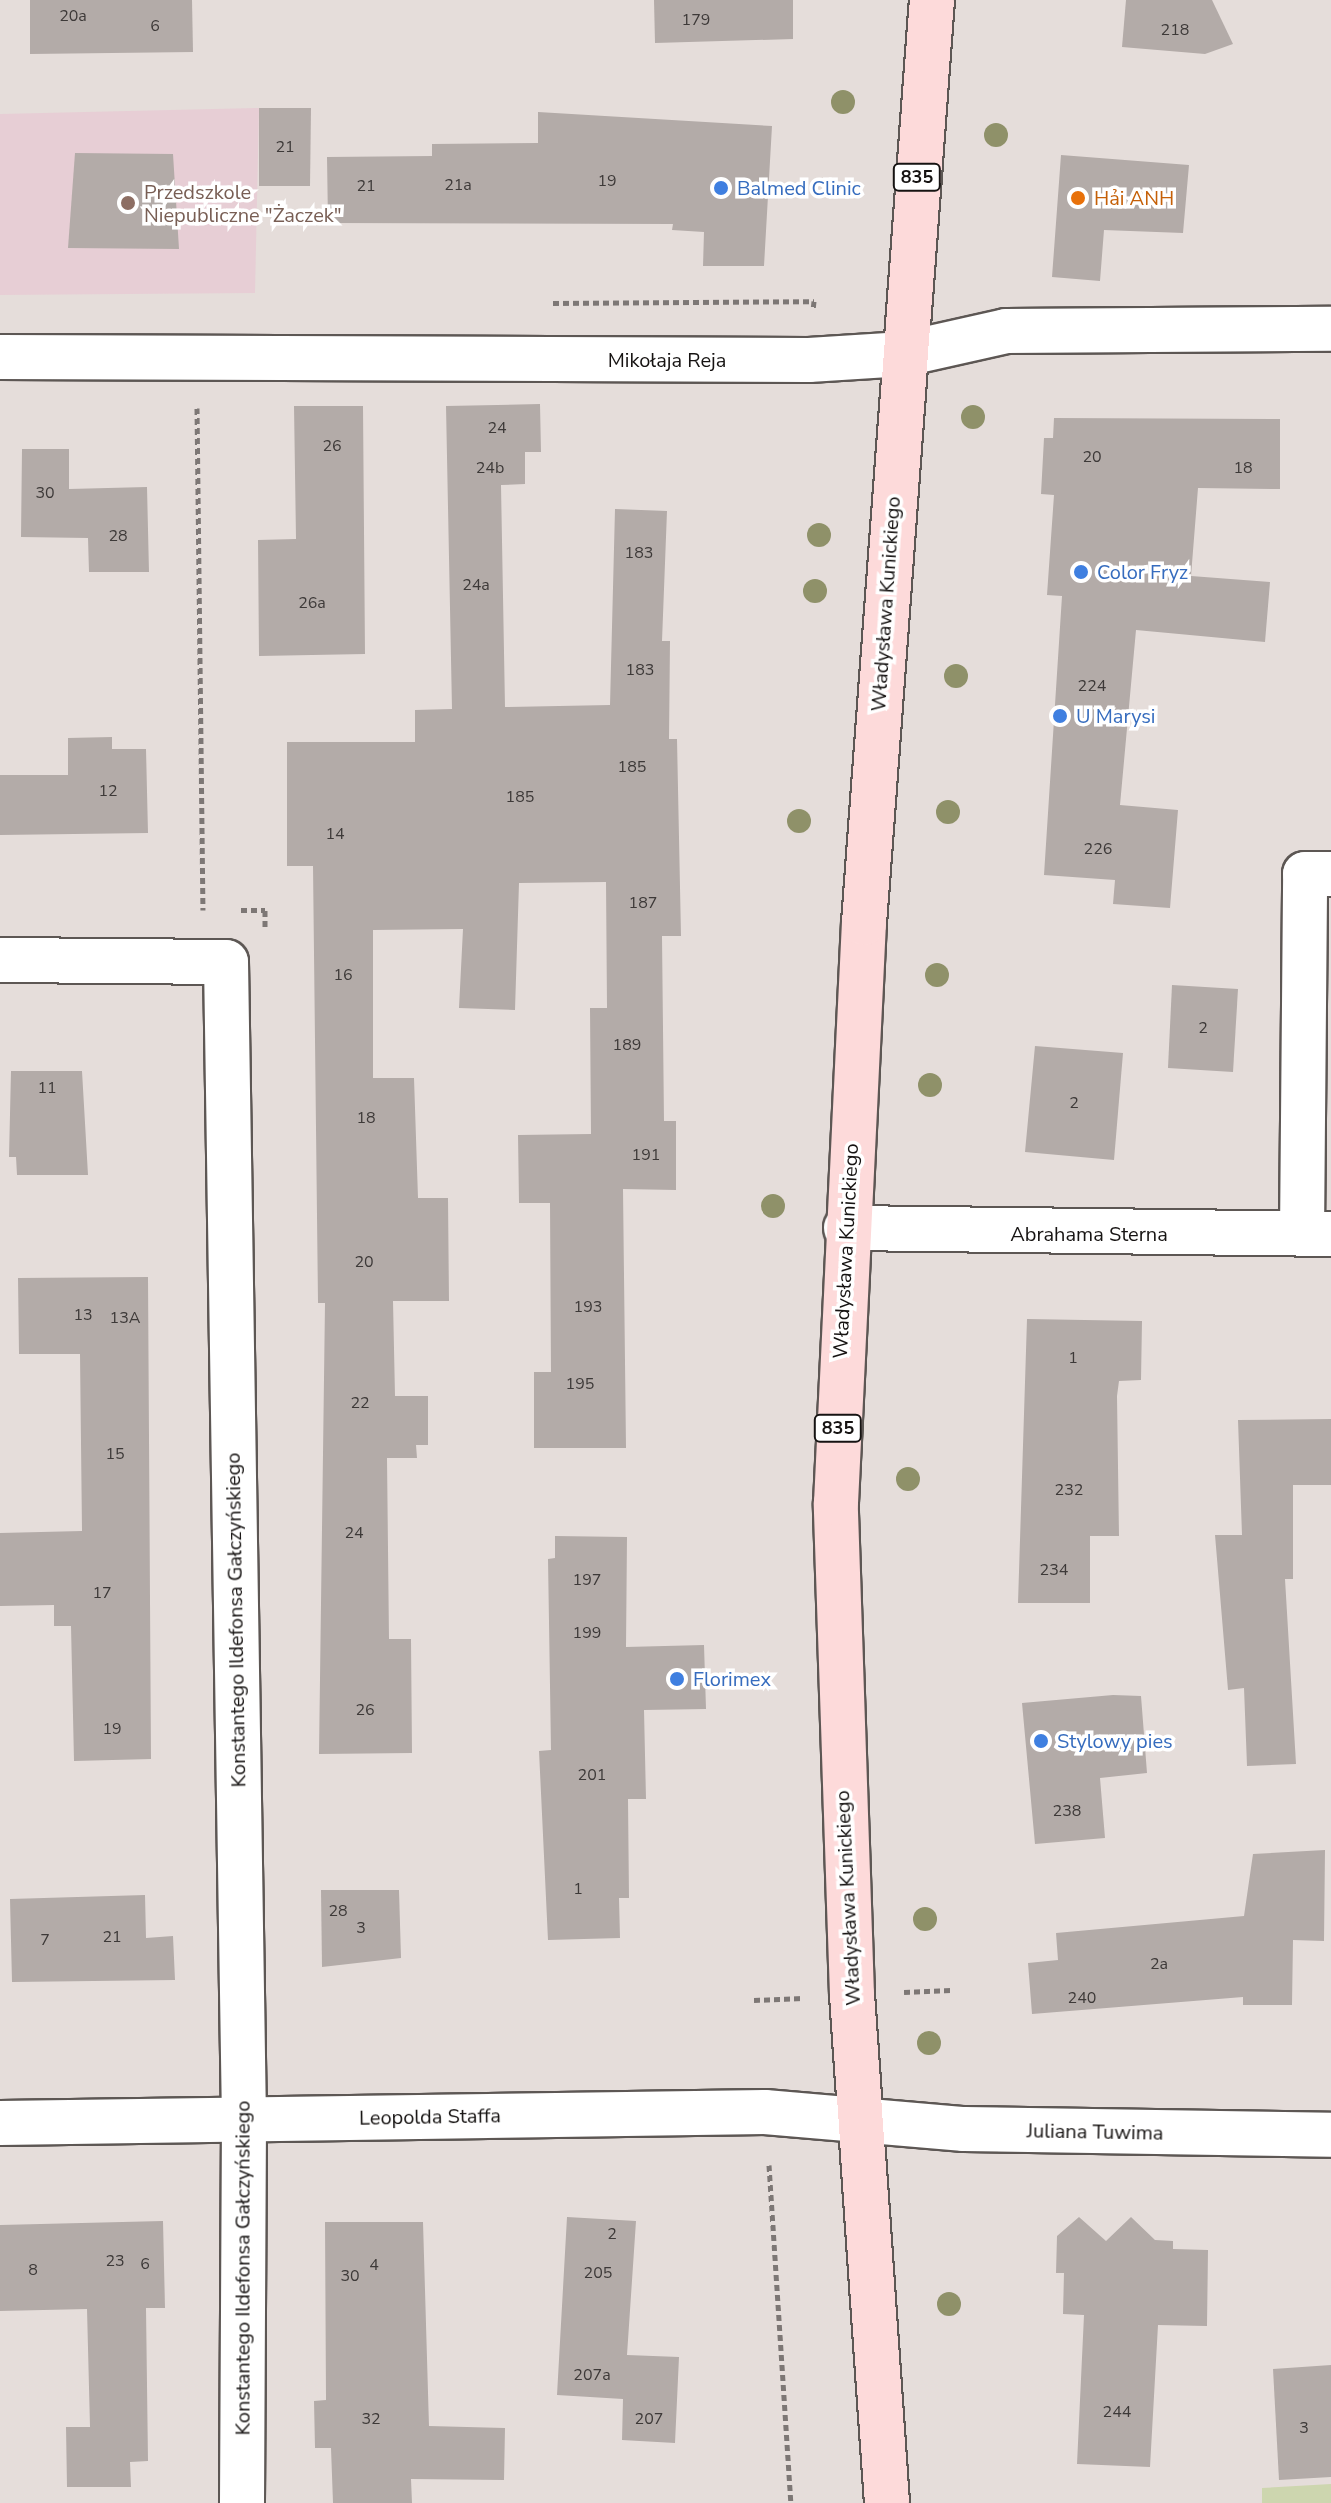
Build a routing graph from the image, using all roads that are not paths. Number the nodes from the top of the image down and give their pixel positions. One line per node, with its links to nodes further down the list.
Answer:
1 (932, 0): 3 (main road, Władysława Kunickiego / 835)
2 (1331, 329): 3 (street, Mikołaja Reja)
3 (904, 354): 4 (street, Mikołaja Reja); 7 (main road, Władysława Kunickiego / 835)
4 (0, 357)
5 (1318, 874): 8 (street)
6 (0, 960): 10 (street, Konstantego Ildefonsa Gałczyńskiego)
7 (846, 1228): 8 (street, Abrahama Sterna); 9 (main road, Władysława Kunickiego / 835)
8 (1316, 1234)
9 (860, 2118): 10 (street, Leopolda Staffa); 12 (street, Juliana Tuwima); 14 (main road, Władysława Kunickiego / 835)
10 (244, 2120): 11 (street, Leopolda Staffa); 13 (street, Konstantego Ildefonsa Gałczyńskiego)
11 (0, 2123)
12 (1331, 2135)
13 (242, 2503)
14 (887, 2503)

